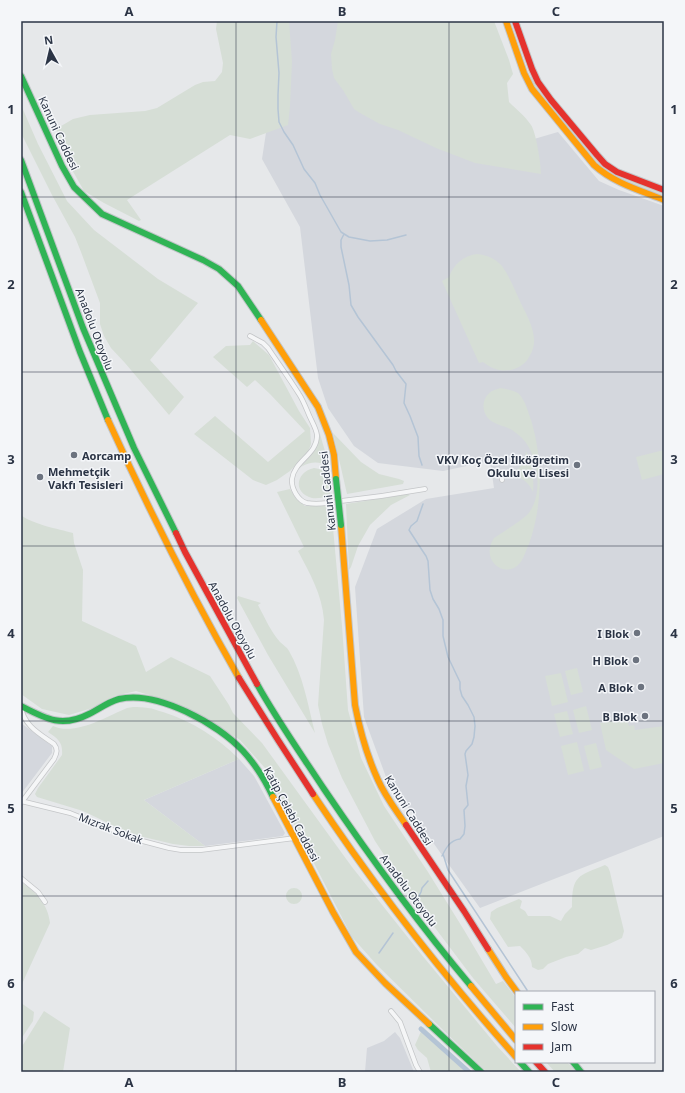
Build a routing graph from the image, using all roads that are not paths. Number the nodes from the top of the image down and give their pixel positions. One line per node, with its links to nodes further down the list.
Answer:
1 (506, 21): 7 (main road)
2 (515, 21): 5 (main road)
3 (21, 76): 17 (main road, Kanuni Caddesi, bridge)
4 (21, 160): 19 (main road, Anadolu Otoyolu)
5 (664, 190)
6 (21, 192): 20 (main road, Anadolu Otoyolu)
7 (664, 200)
8 (250, 336): 11 (street)
9 (501, 472): 10 (street)
10 (502, 480)
11 (425, 489)
12 (21, 707): 13 (street); 14 (main road, Katip Çelebi Caddesi)
13 (21, 802): 14 (street, Mızrak Sokak)
14 (295, 838): 25 (main road, Katip Çelebi Caddesi)
15 (21, 878): 16 (street)
16 (45, 902)
17 (516, 991)
18 (390, 1011): 24 (street)
19 (515, 1039)
20 (515, 1057)
21 (521, 1063): 26 (main road)
22 (537, 1063): 27 (main road)
23 (574, 1063): 28 (main road)
24 (420, 1072)
25 (480, 1072)
26 (529, 1072)
27 (545, 1072)
28 (581, 1072)

